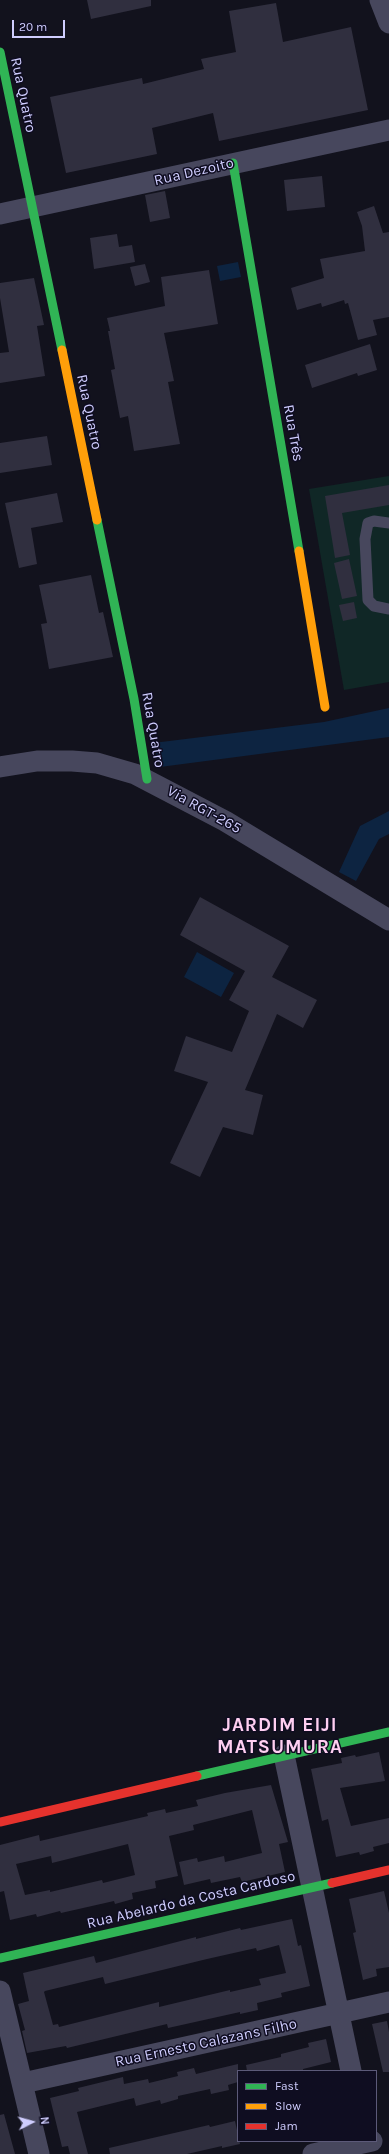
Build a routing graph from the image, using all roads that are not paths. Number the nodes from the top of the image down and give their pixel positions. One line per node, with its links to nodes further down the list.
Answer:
1 (380, 0): 2 (street)
2 (389, 23)
3 (0, 52): 6 (street, Rua Quatro)
4 (389, 130): 5 (street, Rua Dezoito)
5 (233, 163): 6 (street, Rua Dezoito); 10 (street, Rua Três)
6 (33, 208): 7 (street, Rua Dezoito); 12 (street, Rua Quatro)
7 (0, 214)
8 (389, 523): 9 (lane)
9 (389, 609)
10 (325, 707)
11 (0, 767): 12 (street, Via RGT-265)
12 (147, 779): 13 (street, Via RGT-265)
13 (389, 920)
14 (389, 1732): 15 (street)
15 (284, 1755): 16 (street); 18 (street)
16 (0, 1822)
17 (389, 1870): 18 (street, Rua Abelardo da Costa Cardoso)
18 (312, 1888): 19 (street, Rua Abelardo da Costa Cardoso); 22 (street)
19 (0, 1958)
20 (0, 1991): 24 (street)
21 (389, 2002): 22 (street, Rua Ernesto Calazans Filho)
22 (338, 2014): 23 (street); 24 (street, Rua Ernesto Calazans Filho)
23 (351, 2070)
24 (23, 2083): 28 (street)
25 (389, 2137): 26 (street)
26 (377, 2142)
27 (371, 2144): 29 (street)
28 (39, 2154)
29 (313, 2154)

